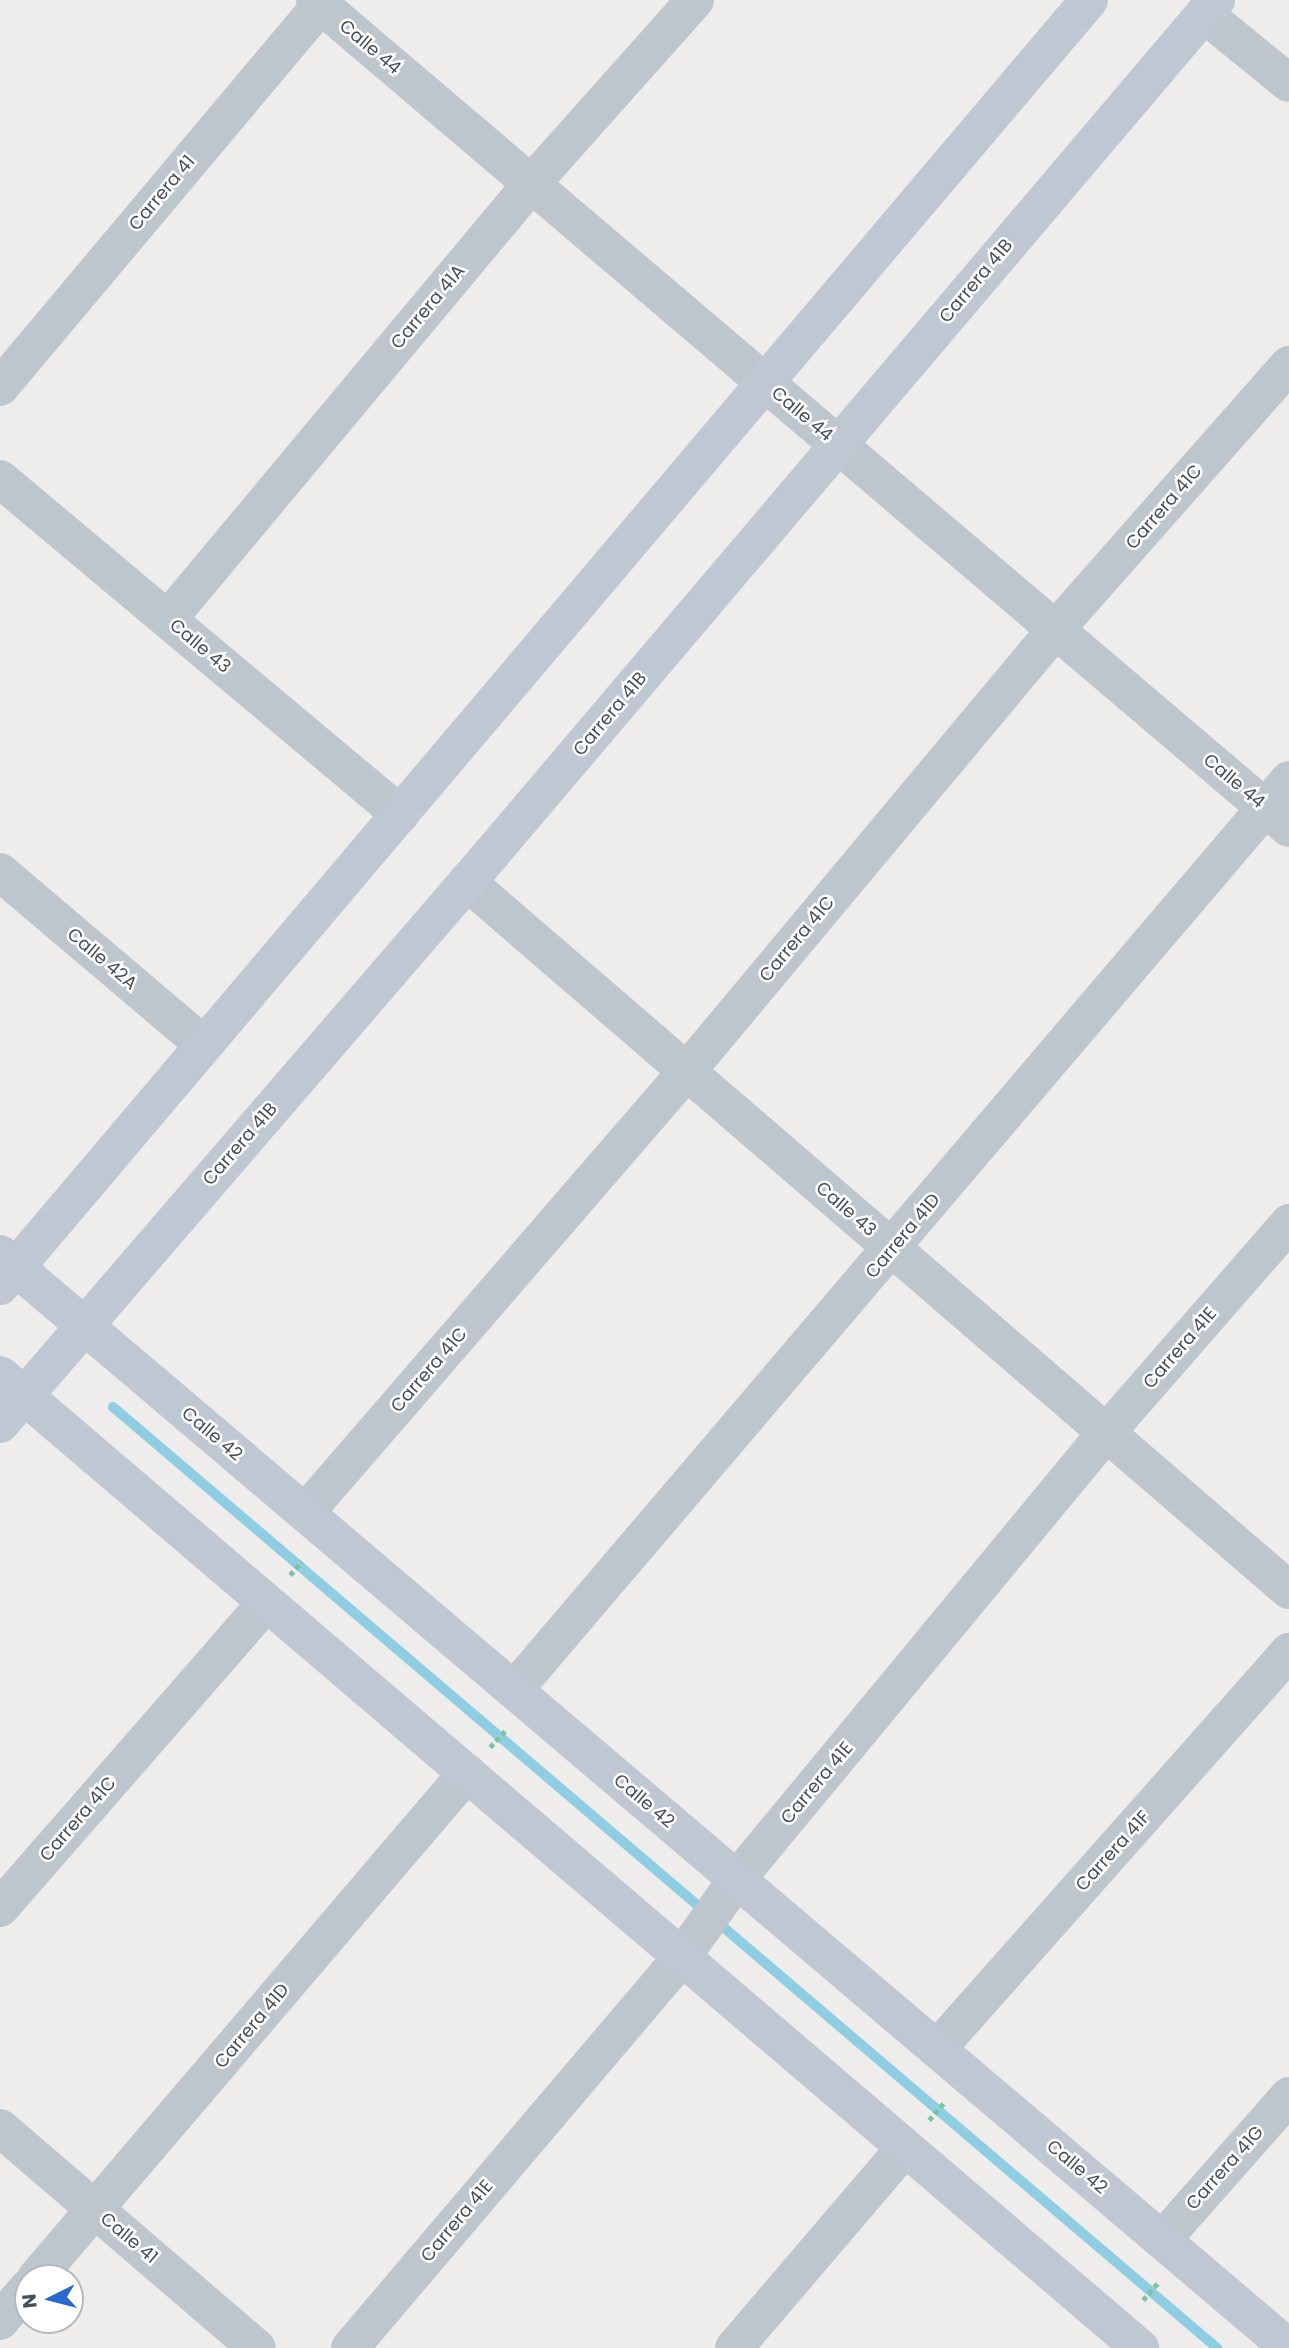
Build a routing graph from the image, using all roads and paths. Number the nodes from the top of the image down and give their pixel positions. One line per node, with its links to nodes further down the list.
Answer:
1 (695, 0): 6 (street, Carrera 41A)
2 (1089, 0): 8 (street)
3 (320, 2): 6 (street, Calle 44); 9 (street, Carrera 41)
4 (1210, 7): 5 (street); 10 (street, Carrera 41B)
5 (1289, 83)
6 (532, 183): 8 (street, Calle 44); 12 (street, Carrera 41A)
7 (1289, 365): 13 (street, Carrera 41C)
8 (765, 382): 10 (street, Calle 44); 15 (street)
9 (0, 387)
10 (837, 443): 13 (street, Calle 44); 17 (street, Carrera 41B)
11 (0, 479): 12 (street, Calle 43)
12 (168, 619): 15 (street, Calle 43)
13 (1056, 629): 14 (street, Calle 44); 19 (street, Carrera 41C)
14 (1281, 805): 21 (street, Carrera 41D)
15 (400, 814): 18 (street)
16 (0, 872): 18 (street, Calle 42A)
17 (467, 882): 19 (street, Calle 43); 23 (street, Carrera 41B)
18 (204, 1045): 22 (street)
19 (687, 1071): 21 (street, Calle 43); 26 (street, Carrera 41C)
20 (1289, 1223): 25 (street, Carrera 41E)
21 (893, 1249): 25 (street, Calle 43); 31 (street, Carrera 41D)
22 (5, 1269): 23 (street, Calle 42)
23 (84, 1325): 24 (street, Carrera 41B); 26 (street, Calle 42)
24 (8, 1399): 29 (street)
25 (1106, 1433): 28 (street, Calle 43); 33 (street, Carrera 41E)
26 (305, 1513): 31 (street, Calle 42)
27 (304, 1558): 29 (path)
28 (1289, 1590)
29 (274, 1594): 32 (street); 34 (street, Carrera 41C)
30 (1289, 1652): 36 (street, Carrera 41F)
31 (514, 1706): 32 (path); 33 (street, Calle 42)
32 (475, 1764): 35 (street); 41 (street, Carrera 41D)
33 (731, 1888): 35 (street, Carrera 41E); 36 (street, Calle 42)
34 (0, 1908)
35 (686, 1950): 40 (street); 48 (street, Carrera 41E)
36 (937, 2049): 42 (street, Calle 42)
37 (951, 2095): 40 (path)
38 (1289, 2096): 42 (street, Carrera 41G)
39 (0, 2129): 41 (street, Calle 41)
40 (913, 2138): 46 (street); 49 (street)
41 (95, 2210): 43 (street, Carrera 41D); 47 (street, Calle 41)
42 (1163, 2258): 46 (path); 50 (street, Calle 42)
43 (48, 2264)
44 (14, 2304): 45 (street)
45 (0, 2321)
46 (1123, 2333)
47 (257, 2348)
48 (350, 2348)
49 (734, 2348)
50 (1289, 2348)

